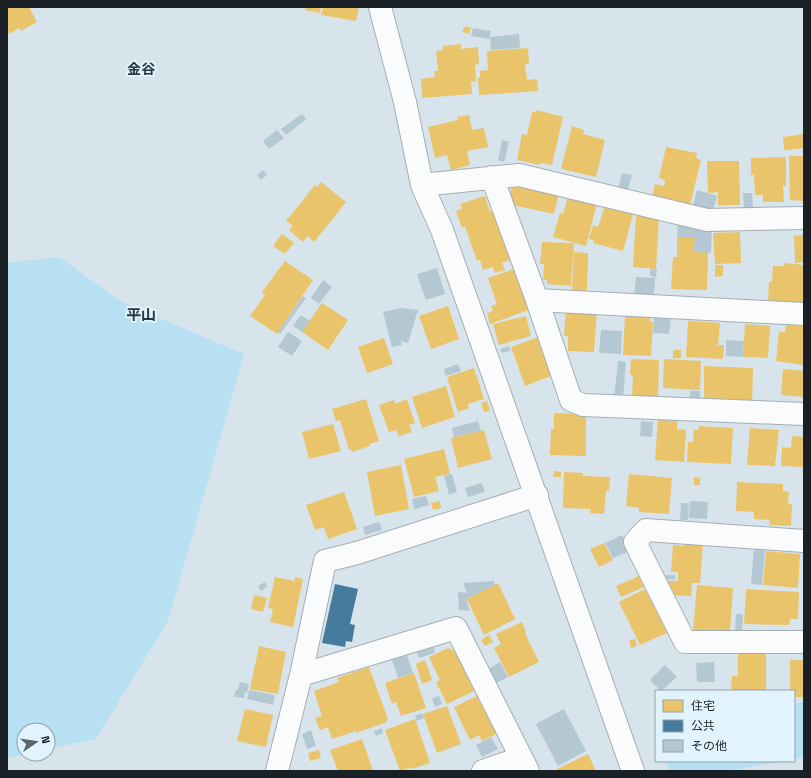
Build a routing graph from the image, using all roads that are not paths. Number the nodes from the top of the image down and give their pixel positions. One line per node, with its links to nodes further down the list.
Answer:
1 (380, 7): 3 (street)
2 (492, 177): 3 (street); 4 (street); 5 (street)
3 (422, 185): 8 (street)
4 (804, 218)
5 (537, 300): 6 (street); 7 (street)
6 (804, 314)
7 (804, 414)
8 (536, 495): 11 (street); 15 (street)
9 (804, 541): 10 (street)
10 (804, 642)
11 (301, 675): 12 (street); 13 (street)
12 (525, 764): 14 (street)
13 (277, 771)
14 (483, 771)
15 (633, 771)

